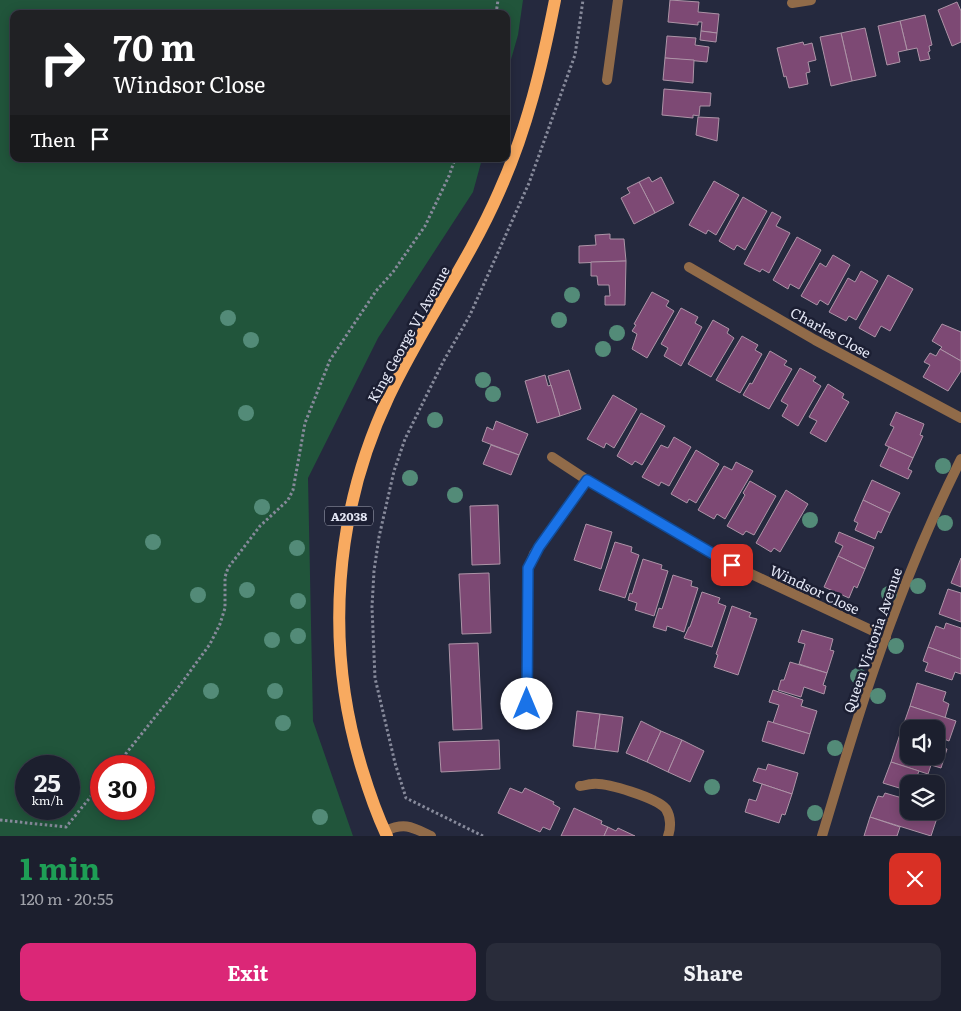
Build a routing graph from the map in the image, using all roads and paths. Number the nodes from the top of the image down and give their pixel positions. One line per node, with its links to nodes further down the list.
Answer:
1 (555, 0): 19 (main road, King George VI Avenue / A2038)
2 (583, 0): 21 (path)
3 (618, 0): 6 (street)
4 (811, 0): 5 (street)
5 (792, 3)
6 (607, 80)
7 (454, 162): 15 (path)
8 (690, 267): 9 (street, Charles Close)
9 (961, 418)
10 (552, 457): 12 (street, Windsor Close)
11 (961, 459): 13 (street, Queen Victoria Avenue)
12 (587, 480): 13 (street, Windsor Close); 14 (street)
13 (886, 637): 23 (street, Queen Victoria Avenue)
14 (527, 704)
15 (125, 755)
16 (580, 786): 22 (street)
17 (90, 798): 18 (path)
18 (0, 820)
19 (386, 833): 20 (street)
20 (431, 836)
21 (483, 836)
22 (668, 836)
23 (822, 836)

